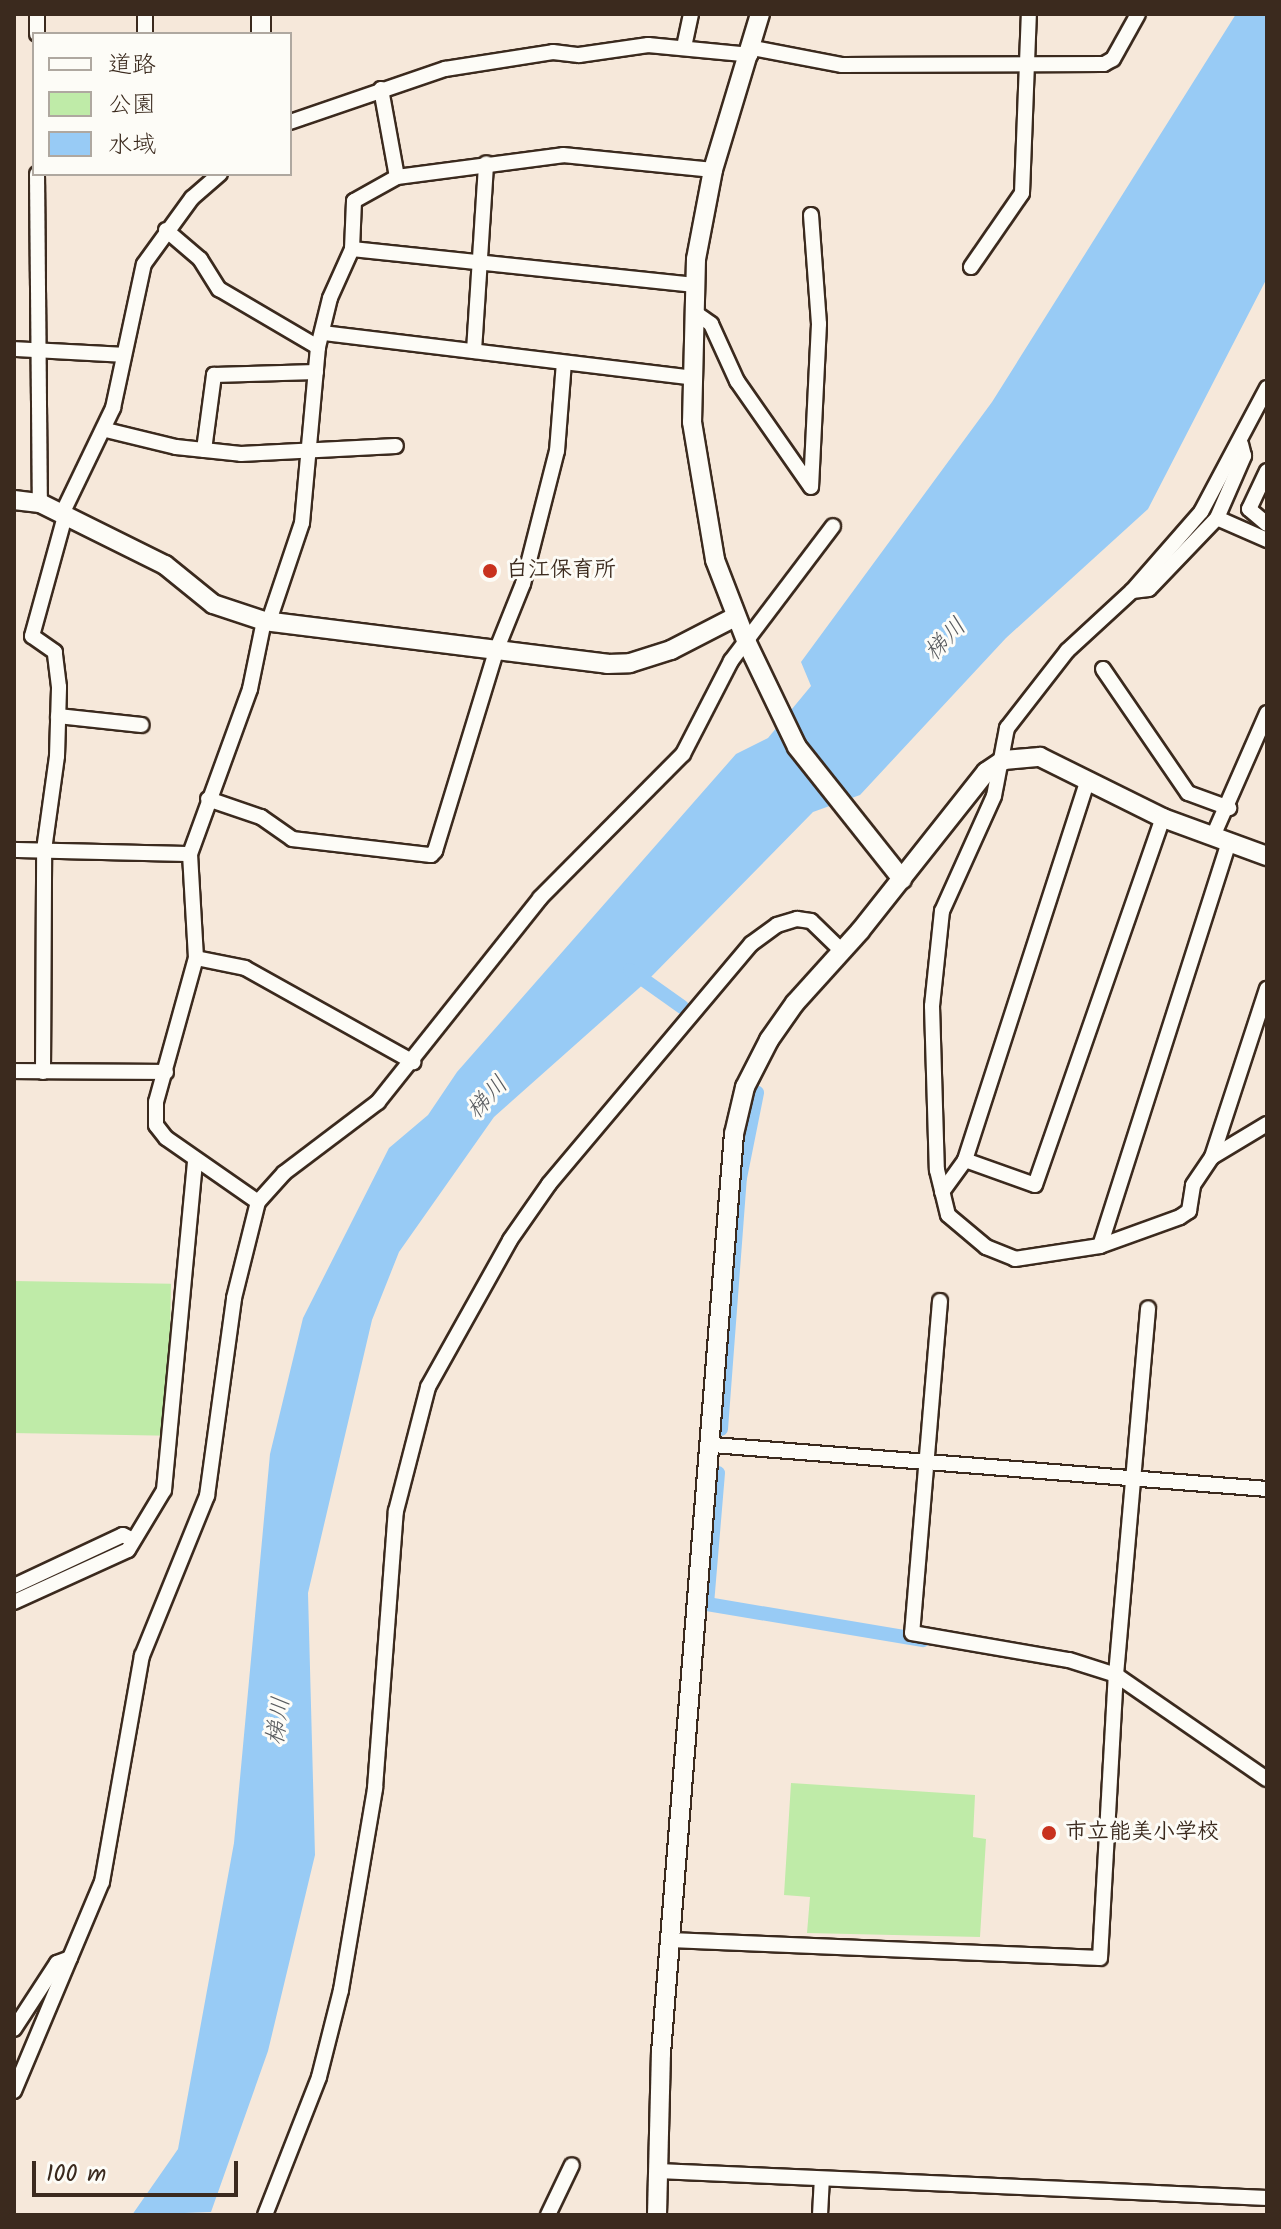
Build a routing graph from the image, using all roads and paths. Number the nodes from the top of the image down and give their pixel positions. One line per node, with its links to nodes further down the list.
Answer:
1 (691, 14): 5 (street)
2 (760, 14): 6 (street)
3 (1029, 14): 7 (street)
4 (1138, 14): 7 (street)
5 (684, 47): 6 (street); 8 (street)
6 (752, 52): 7 (street); 11 (street)
7 (1030, 62): 19 (street)
8 (381, 89): 9 (street); 14 (street)
9 (292, 121)
10 (486, 163): 11 (street); 14 (street); 18 (street)
11 (713, 170): 20 (street)
12 (37, 176): 24 (street)
13 (218, 176): 16 (street)
14 (397, 177): 17 (street)
15 (811, 215): 21 (street)
16 (166, 230): 22 (street); 26 (street)
17 (352, 249): 18 (street); 22 (street)
18 (478, 262): 20 (street); 25 (street)
19 (971, 267)
20 (695, 285): 21 (street)
21 (694, 312): 29 (street)
22 (321, 340): 25 (street); 28 (street)
23 (14, 349): 24 (street)
24 (39, 349): 26 (street); 38 (street)
25 (474, 351): 27 (street)
26 (124, 355): 31 (street)
27 (564, 363): 29 (street); 48 (street)
28 (316, 372): 34 (street); 35 (street)
29 (693, 378): 45 (street)
30 (1267, 388): 32 (street)
31 (106, 430): 34 (street); 39 (street)
32 (1241, 444): 40 (street); 44 (street)
33 (396, 446): 35 (street)
34 (204, 450): 35 (street)
35 (308, 454): 46 (street)
36 (1267, 471): 41 (street)
37 (14, 500): 38 (street)
38 (40, 503): 39 (street)
39 (64, 515): 46 (street); 51 (street)
40 (1217, 518): 43 (street); 44 (street)
41 (1267, 524)
42 (833, 526): 47 (street)
43 (1267, 540)
44 (1132, 591): 53 (street)
45 (735, 617): 47 (street); 48 (street)
46 (264, 621): 48 (street); 55 (street)
47 (750, 650): 63 (street); 67 (street)
48 (496, 651): 55 (street)
49 (1103, 669): 56 (street)
50 (1267, 713): 56 (street)
51 (58, 716): 52 (street); 60 (street)
52 (142, 725)
53 (1004, 760): 54 (street); 63 (street); 75 (street)
54 (1088, 779): 57 (street); 73 (street)
55 (208, 799): 61 (street)
56 (1229, 808): 58 (street)
57 (1163, 818): 58 (street); 73 (street)
58 (1222, 839): 62 (street); 77 (street)
59 (14, 850): 60 (street)
60 (44, 850): 61 (street); 69 (street)
61 (190, 854): 65 (street)
62 (1267, 856)
63 (902, 879): 64 (street)
64 (842, 951): 80 (street); 97 (street)
65 (196, 958): 67 (street); 70 (street)
66 (1267, 989): 72 (street)
67 (413, 1062): 76 (street)
68 (14, 1071): 69 (street)
69 (43, 1072): 70 (street)
70 (166, 1072): 74 (street)
71 (1267, 1124): 72 (street)
72 (1212, 1157): 77 (street)
73 (965, 1160): 75 (street)
74 (195, 1162): 76 (street); 84 (street)
75 (942, 1192): 77 (street)
76 (258, 1202): 90 (street)
77 (1100, 1246)
78 (940, 1301): 81 (street)
79 (1148, 1308): 82 (street)
80 (713, 1445): 81 (street); 89 (street)
81 (927, 1461): 82 (street); 87 (street)
82 (1131, 1479): 83 (street); 87 (street)
83 (1267, 1489)
84 (133, 1540): 85 (street); 86 (street)
85 (14, 1586)
86 (14, 1602)
87 (1116, 1675): 88 (street); 89 (street)
88 (1267, 1779)
89 (671, 1940): 94 (street)
90 (70, 1958): 91 (street); 92 (street)
91 (14, 2029)
92 (14, 2091)
93 (572, 2165): 98 (street)
94 (658, 2171): 95 (street); 99 (street)
95 (822, 2181): 96 (street); 100 (street)
96 (1267, 2198)
97 (265, 2215)
98 (548, 2215)
99 (657, 2215)
100 (820, 2215)

